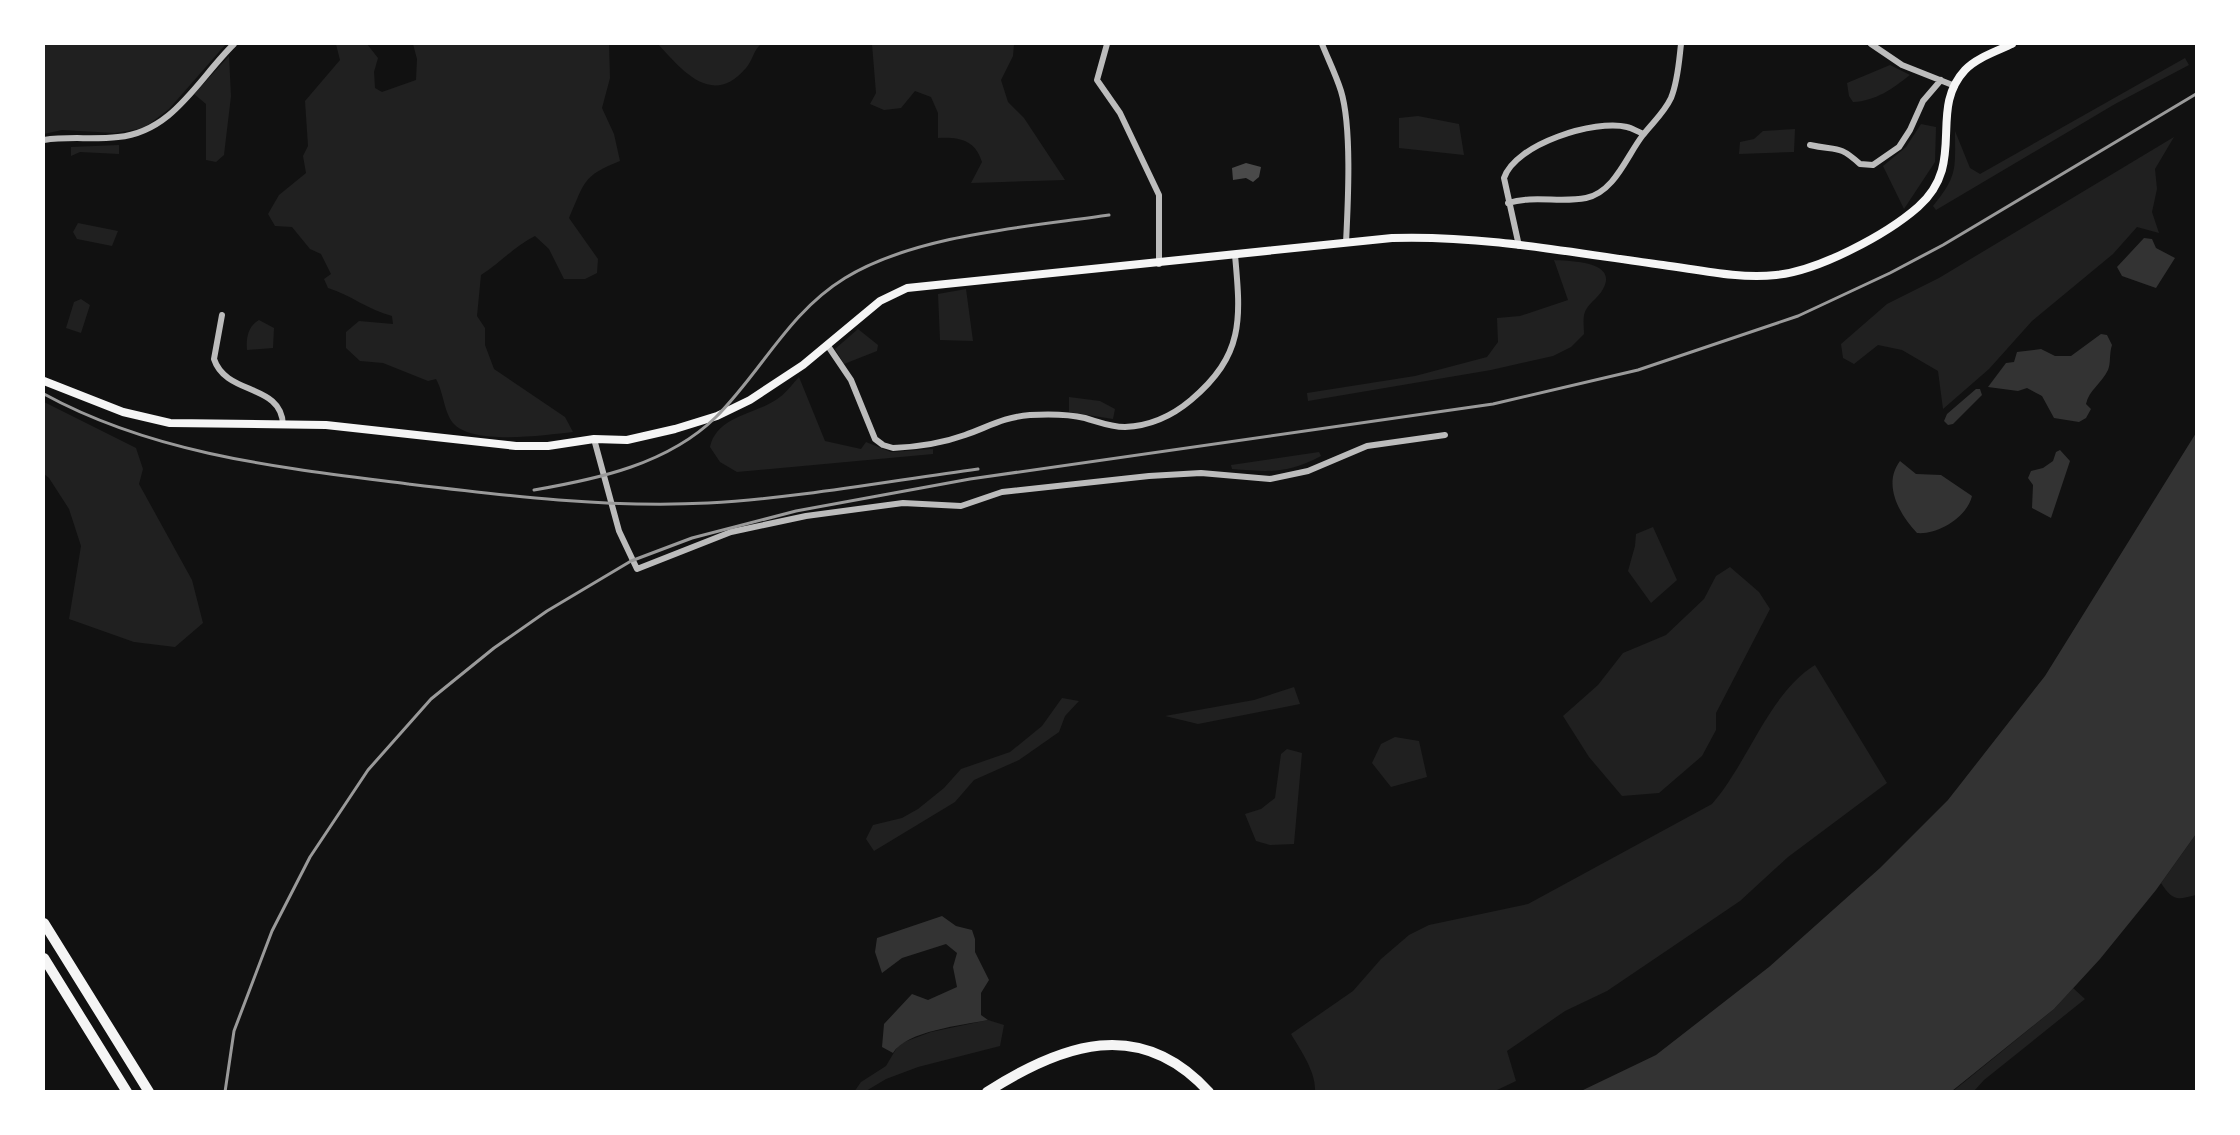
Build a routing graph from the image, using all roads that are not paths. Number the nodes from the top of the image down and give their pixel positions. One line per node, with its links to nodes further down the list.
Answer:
1 (234, 44): 10 (street)
2 (1107, 44): 16 (street)
3 (1322, 44): 13 (street)
4 (1681, 44): 9 (street)
5 (1871, 44): 7 (street)
6 (2012, 44): 8 (main road)
7 (1941, 80): 8 (street); 11 (street)
8 (1955, 86): 14 (main road)
9 (1644, 134): 12 (street); 12 (street)
10 (44, 140)
11 (1810, 146)
12 (1508, 203): 14 (street)
13 (1346, 243): 14 (main road); 15 (main road)
14 (1518, 246)
15 (1235, 255): 16 (main road); 18 (street)
16 (1159, 264): 18 (main road)
17 (222, 315): 20 (street)
18 (828, 346): 22 (main road)
19 (44, 381): 20 (main road)
20 (283, 425): 22 (main road)
21 (1445, 435): 22 (street)
22 (594, 439)
23 (44, 923): 26 (highway)
24 (44, 958): 25 (highway)
25 (127, 1092)
26 (148, 1092)
27 (987, 1092): 28 (highway)
28 (1209, 1092)

